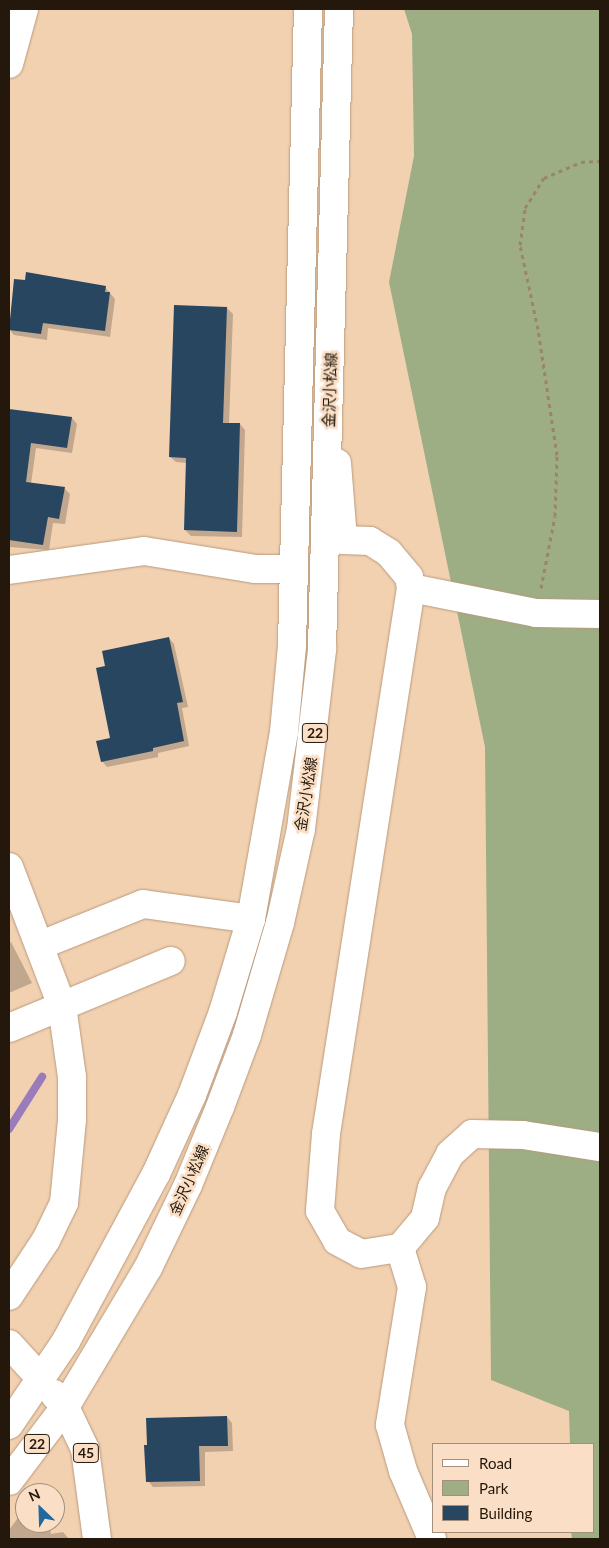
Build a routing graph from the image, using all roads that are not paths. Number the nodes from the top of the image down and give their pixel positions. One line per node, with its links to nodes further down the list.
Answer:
1 (24, 9): 4 (main road)
2 (308, 9): 6 (main road, 金沢小松線 / 22)
3 (339, 9): 5 (main road, 金沢小松線 / 22)
4 (9, 64)
5 (330, 379): 8 (main road); 21 (main road, 金沢小松線 / 22)
6 (294, 569): 7 (main road); 11 (main road, 金沢小松線 / 22)
7 (9, 570)
8 (411, 588): 9 (main road); 17 (main road)
9 (600, 614)
10 (9, 867): 12 (main road)
11 (251, 920): 12 (main road); 20 (main road, 金沢小松線 / 22)
12 (41, 945): 14 (main road)
13 (171, 961): 14 (main road)
14 (62, 1006): 15 (main road); 18 (main road)
15 (9, 1028)
16 (600, 1146): 17 (main road)
17 (400, 1248): 25 (main road)
18 (9, 1296)
19 (9, 1344): 20 (main road)
20 (42, 1380): 21 (main road, 45); 22 (main road, 金沢小松線 / 22)
21 (65, 1406): 23 (main road, 金沢小松線 / 22); 24 (main road, 45)
22 (9, 1424)
23 (9, 1481)
24 (97, 1539)
25 (432, 1539)

